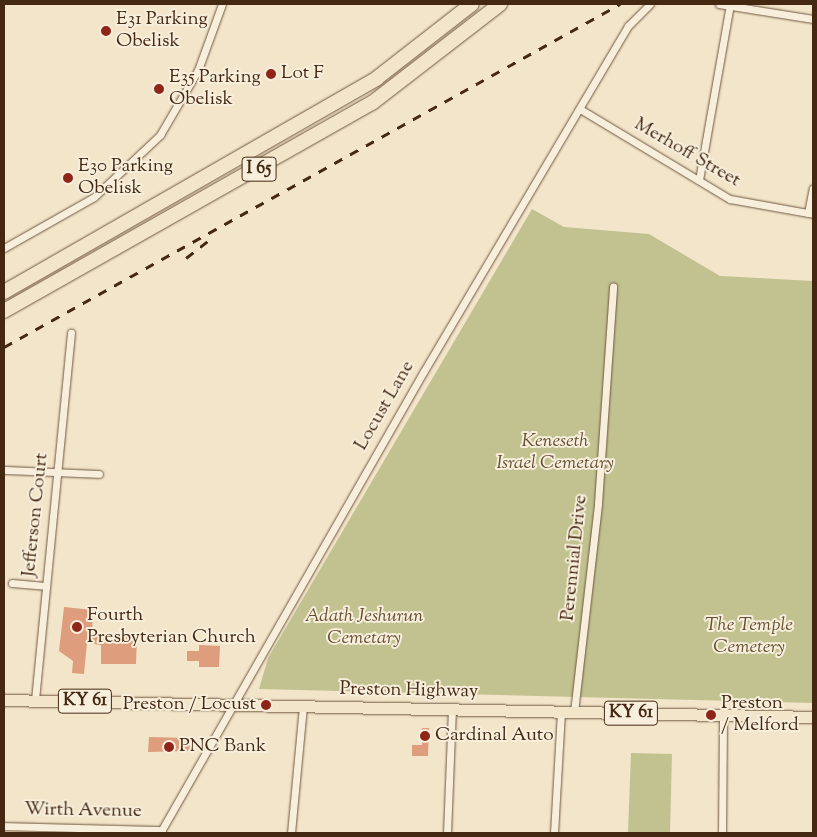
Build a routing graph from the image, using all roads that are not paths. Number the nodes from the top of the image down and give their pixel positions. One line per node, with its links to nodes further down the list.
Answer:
1 (222, 4): 12 (street)
2 (472, 4): 16 (highway, I 65)
3 (500, 4): 17 (highway, I 65)
4 (650, 4): 8 (street, Locust Lane)
5 (719, 4): 6 (street)
6 (730, 5): 7 (street); 9 (street)
7 (813, 19)
8 (580, 110): 9 (street, Merhoff Street); 26 (street, Locust Lane)
9 (699, 180): 11 (street, Merhoff Street)
10 (813, 188): 11 (street)
11 (811, 213)
12 (28, 234): 13 (street); 14 (street)
13 (4, 243)
14 (4, 248)
15 (612, 287): 30 (street, Perennial Drive)
16 (4, 292)
17 (4, 311)
18 (71, 334): 20 (street, Jefferson Court)
19 (4, 470): 20 (street)
20 (58, 472): 21 (street); 23 (street, Jefferson Court)
21 (99, 474)
22 (12, 583): 23 (street)
23 (45, 586): 25 (street, Jefferson Court)
24 (4, 700): 25 (main road, Preston Highway / KY 61)
25 (35, 700): 26 (main road, Preston Highway / KY 61)
26 (232, 704): 27 (main road, Preston Highway / KY 61); 34 (street, Locust Lane)
27 (304, 706): 28 (main road, Preston Highway / KY 61); 35 (street)
28 (452, 710): 29 (main road, Preston Highway / KY 61); 36 (street)
29 (561, 712): 30 (main road, Preston Highway / KY 61); 37 (street)
30 (574, 712): 31 (main road, Preston Highway / KY 61)
31 (723, 715): 32 (main road, Preston Highway / KY 61); 38 (street)
32 (813, 717)
33 (4, 826): 34 (street, Wirth Avenue)
34 (161, 832)
35 (292, 833)
36 (447, 833)
37 (554, 833)
38 (722, 833)

